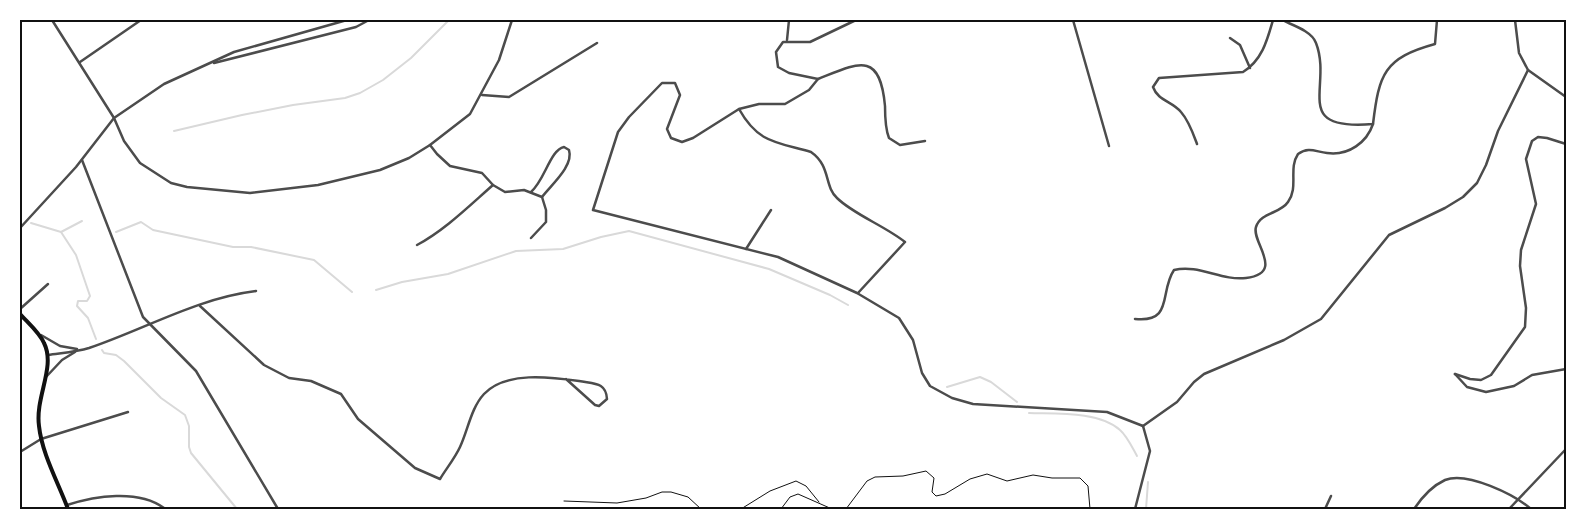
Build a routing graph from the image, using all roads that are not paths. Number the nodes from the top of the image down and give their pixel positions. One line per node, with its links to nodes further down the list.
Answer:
1 (52, 20): 16 (street)
2 (141, 20): 16 (street)
3 (347, 20): 17 (street)
4 (369, 20): 17 (street)
5 (512, 20): 21 (street)
6 (789, 20): 14 (street)
7 (856, 20): 14 (street)
8 (1074, 20): 30 (street)
9 (1273, 20): 18 (street)
10 (1282, 20): 25 (street)
11 (1437, 20): 25 (street)
12 (1515, 20): 19 (street)
13 (1230, 38): 18 (street)
14 (787, 40): 20 (street)
15 (597, 43): 21 (street)
16 (80, 62): 24 (street)
17 (208, 64): 24 (street)
18 (1250, 68): 27 (street)
19 (1528, 70): 22 (street); 55 (street)
20 (818, 79): 23 (street); 26 (street)
21 (482, 95): 29 (street)
22 (1566, 97)
23 (740, 109): 39 (street); 42 (street)
24 (114, 118): 29 (street); 31 (street)
25 (1372, 124): 46 (street)
26 (924, 141)
27 (1197, 144)
28 (1566, 144): 51 (street)
29 (430, 145): 32 (street)
30 (1109, 146)
31 (82, 160): 36 (street); 47 (street)
32 (493, 185): 33 (street); 38 (street)
33 (530, 192): 34 (street); 34 (street)
34 (542, 197): 37 (street)
35 (771, 210): 39 (street)
36 (20, 228)
37 (531, 238)
38 (417, 245)
39 (746, 249): 42 (street)
40 (48, 284): 44 (street)
41 (256, 291): 43 (street)
42 (857, 293): 55 (street)
43 (200, 306): 47 (street); 53 (street)
44 (20, 309)
45 (20, 314): 48 (main road)
46 (1135, 319)
47 (148, 324): 49 (street); 63 (street)
48 (38, 333): 49 (street); 50 (main road)
49 (81, 349): 50 (street); 52 (street)
50 (48, 355): 52 (main road)
51 (1566, 368)
52 (45, 379): 56 (main road)
53 (566, 379): 53 (street)
54 (128, 412): 56 (street)
55 (1143, 426): 64 (street)
56 (41, 439): 58 (street); 61 (main road)
57 (1566, 449): 60 (street)
58 (20, 452)
59 (1331, 496): 65 (street)
60 (1519, 498): 66 (street); 67 (street); 68 (street)
61 (67, 507): 62 (street)
62 (164, 508)
63 (278, 509)
64 (1134, 509)
65 (1325, 509)
66 (1414, 509)
67 (1509, 509)
68 (1531, 509)

